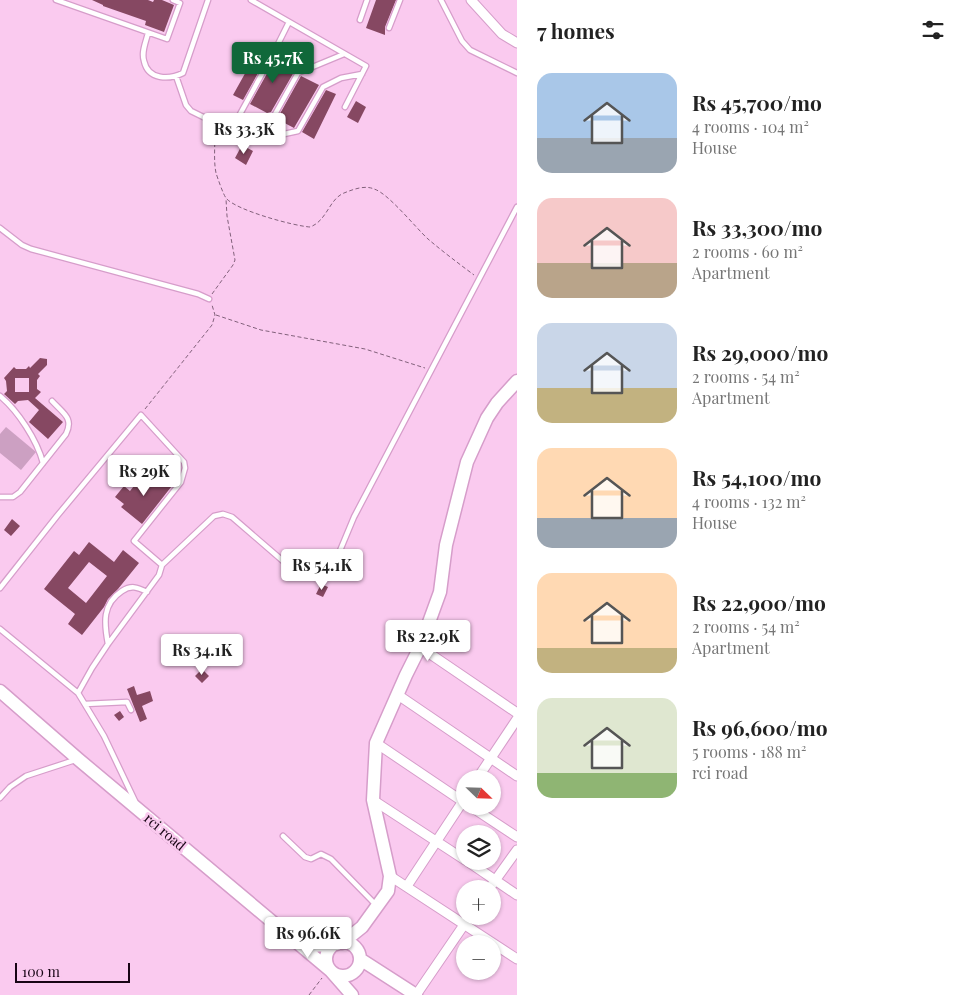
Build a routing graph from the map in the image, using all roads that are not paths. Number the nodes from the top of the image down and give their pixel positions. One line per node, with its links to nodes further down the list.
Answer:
1 (56, 0): 12 (lane)
2 (173, 0): 12 (lane)
3 (208, 0): 17 (lane)
4 (251, 0): 10 (lane)
5 (367, 0): 9 (lane)
6 (400, 0): 11 (lane)
7 (441, 0): 15 (lane)
8 (471, 0): 13 (street)
9 (360, 20)
10 (288, 22): 14 (lane); 19 (lane)
11 (389, 28)
12 (148, 33): 17 (lane)
13 (517, 43)
14 (344, 54): 16 (lane); 20 (lane)
15 (517, 73)
16 (362, 74): 18 (lane); 20 (lane)
17 (176, 76): 19 (lane)
18 (346, 106)
19 (223, 127): 20 (lane)
20 (230, 131)
21 (517, 207): 29 (lane)
22 (0, 228): 23 (lane)
23 (209, 299)
24 (517, 380): 34 (main road)
25 (0, 396): 27 (lane)
26 (52, 401): 27 (lane)
27 (43, 463): 28 (lane)
28 (0, 497)
29 (162, 565): 30 (lane); 31 (lane)
30 (0, 588)
31 (147, 592): 33 (lane); 33 (lane)
32 (0, 629): 36 (lane)
33 (108, 644): 36 (lane)
34 (420, 647): 37 (main road); 40 (street)
35 (0, 691): 44 (main road, rci road)
36 (78, 693): 38 (lane)
37 (398, 695): 42 (main road); 43 (street)
38 (85, 704): 39 (lane); 52 (lane)
39 (131, 710)
40 (517, 713)
41 (517, 719): 43 (street)
42 (376, 743): 49 (street); 51 (main road)
43 (490, 758): 45 (street); 46 (street)
44 (78, 759): 48 (lane); 52 (main road, rci road)
45 (483, 770)
46 (517, 776)
47 (0, 788): 48 (lane)
48 (7, 790): 50 (lane)
49 (456, 795)
50 (0, 798)
51 (373, 800): 57 (street); 61 (main road)
52 (139, 811): 71 (main road, rci road)
53 (456, 815): 57 (street)
54 (486, 815): 56 (street)
55 (283, 836): 66 (lane)
56 (517, 836)
57 (436, 842): 59 (street); 64 (street)
58 (517, 850): 62 (street)
59 (456, 855)
60 (480, 870): 62 (street)
61 (390, 876): 64 (street); 66 (main road)
62 (496, 880)
63 (501, 883): 65 (street)
64 (407, 886): 67 (street)
65 (517, 894)
66 (377, 906): 70 (main road)
67 (456, 914)
68 (464, 925): 77 (street)
69 (473, 925): 74 (street)
70 (362, 927): 72 (main road); 73 (main road)
71 (287, 935): 72 (main road); 75 (main road, rci road)
72 (339, 943): 73 (main road); 75 (main road)
73 (358, 954): 75 (main road); 77 (main road)
74 (517, 959)
75 (328, 973): 76 (main road)
76 (352, 995)
77 (416, 995)

